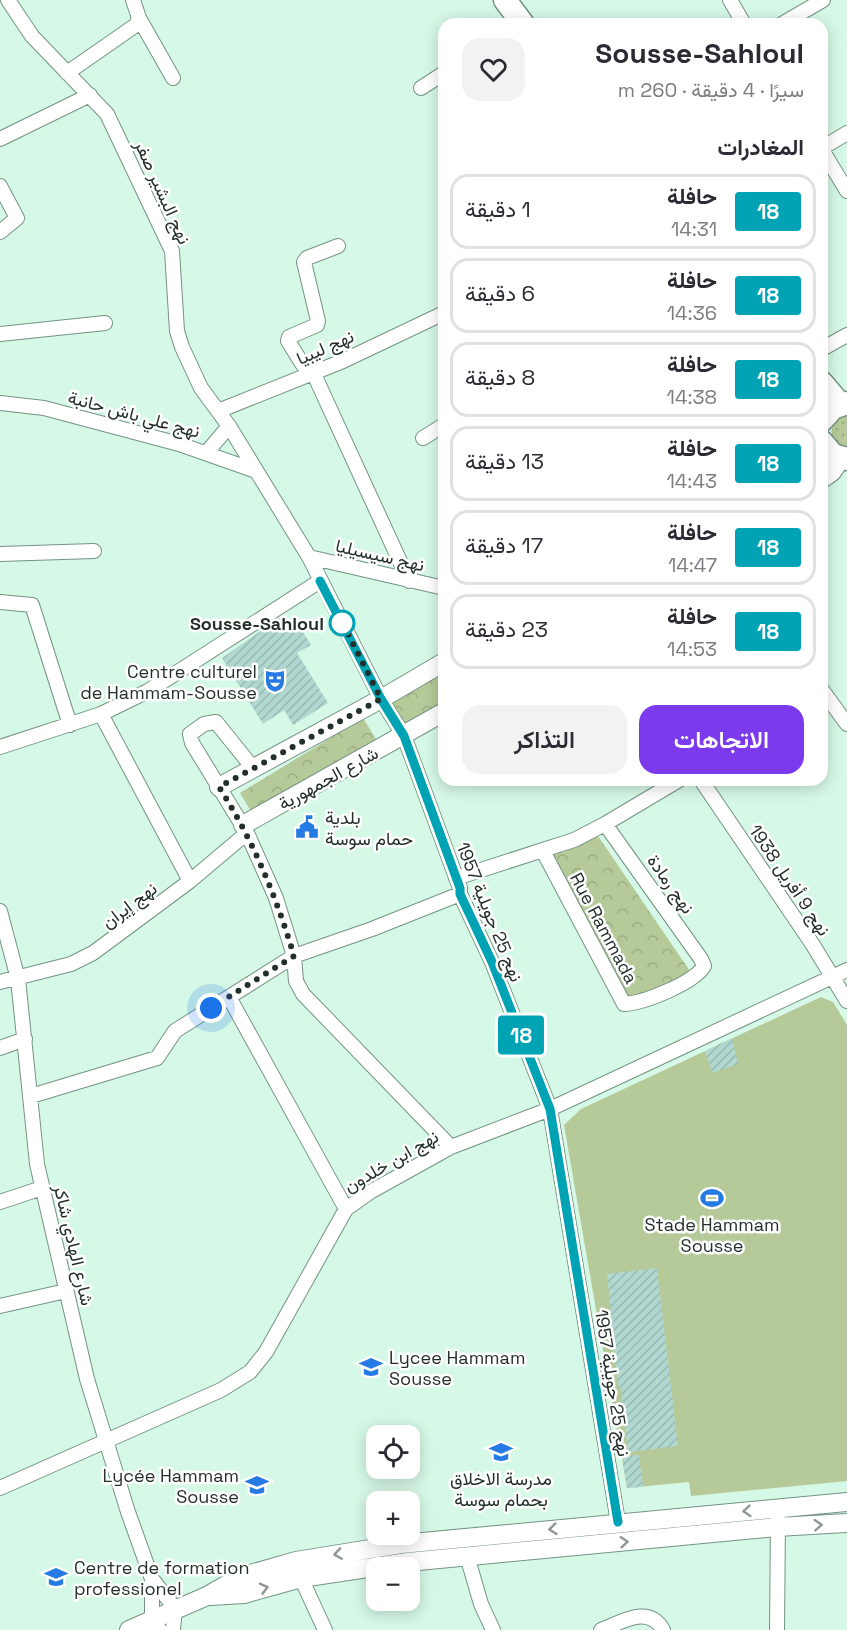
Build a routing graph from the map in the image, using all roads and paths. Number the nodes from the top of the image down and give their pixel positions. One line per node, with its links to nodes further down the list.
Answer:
1 (8, 0): 10 (street, نهج البشير صفر)
2 (133, 0): 6 (street)
3 (505, 0): 7 (main road)
4 (730, 0): 8 (street)
5 (823, 0): 9 (street)
6 (139, 18): 10 (street); 12 (street)
7 (518, 18)
8 (740, 18)
9 (792, 18)
10 (67, 73): 14 (street, نهج البشير صفر)
11 (438, 77): 13 (street)
12 (174, 78)
13 (421, 88)
14 (90, 95): 16 (street); 32 (street, نهج البشير صفر)
15 (847, 133): 17 (street)
16 (0, 138)
17 (828, 145)
18 (828, 159): 20 (street)
19 (0, 186): 21 (street)
20 (847, 191)
21 (0, 232)
22 (338, 246): 28 (street)
23 (438, 316): 28 (street, نهج ليبيا)
24 (105, 323): 25 (street)
25 (0, 334)
26 (847, 335): 27 (street)
27 (828, 346)
28 (313, 372): 32 (street, نهج ليبيا); 46 (street)
29 (828, 389): 31 (main road)
30 (0, 403): 38 (street, نهج علي باش حانبة)
31 (844, 404): 33 (main road)
32 (218, 411): 34 (street, نهج البشير صفر)
33 (828, 413)
34 (229, 426): 38 (street); 40 (street, نهج البشير صفر)
35 (438, 429): 36 (street)
36 (423, 438)
37 (828, 450): 39 (main road)
38 (207, 452): 40 (street, نهج علي باش حانبة)
39 (844, 459): 41 (street)
40 (256, 471): 44 (street, نهج البشير صفر)
41 (828, 475)
42 (94, 551): 43 (street)
43 (0, 554)
44 (309, 557): 45 (street, نهج البشير صفر); 46 (street, نهج سيسيليا)
45 (320, 581): 51 (street, نهج 25 جويلية 1957); 52 (street)
46 (409, 581): 47 (street, نهج سيسيليا)
47 (438, 587)
48 (0, 602): 55 (street)
49 (438, 666): 51 (street)
50 (828, 698): 54 (street)
51 (381, 699): 56 (street, نهج 25 جويلية 1957); 58 (street)
52 (100, 714): 55 (street); 66 (street)
53 (438, 716): 56 (street, شارع الجمهورية)
54 (847, 724)
55 (70, 725): 57 (street)
56 (404, 736): 63 (street, شارع الجمهورية); 65 (street, نهج 25 جويلية 1957)
57 (0, 747)
58 (253, 768): 61 (street); 61 (street)
59 (669, 786): 62 (street)
60 (706, 786): 72 (street, نهج 9 أفريل 1938)
61 (219, 787): 63 (street)
62 (606, 824): 64 (street); 70 (street, نهج رمادة)
63 (245, 829): 66 (street, نهج إيران); 69 (street)
64 (543, 851): 65 (street); 70 (street, Rue Rammada)
65 (456, 878): 67 (street, نهج 25 جويلية 1957)
66 (190, 881): 73 (street, نهج إيران)
67 (460, 894): 69 (street); 80 (street, نهج 25 جويلية 1957)
68 (0, 910): 73 (street, شارع الهادي شاكر)
69 (294, 956): 75 (street); 81 (street)
70 (704, 966)
71 (847, 970): 72 (street, نهج ابن خلدون)
72 (831, 978): 76 (street, نهج 9 أفريل 1938); 80 (street, نهج ابن خلدون)
73 (18, 979): 74 (street, نهج إيران); 77 (street, شارع الهادي شاكر)
74 (0, 982)
75 (229, 997): 79 (street); 84 (street)
76 (847, 1000)
77 (25, 1039): 78 (street); 79 (street, شارع الهادي شاكر)
78 (0, 1048)
79 (31, 1096): 82 (street, شارع الهادي شاكر)
80 (550, 1109): 81 (street, نهج ابن خلدون); 91 (street, نهج 25 جويلية 1957)
81 (451, 1147): 84 (street, نهج ابن خلدون)
82 (42, 1188): 83 (street); 85 (street, شارع الهادي شاكر)
83 (0, 1203)
84 (346, 1209): 87 (street, نهج ابن خلدون)
85 (66, 1291): 86 (street); 87 (street, شارع الهادي شاكر)
86 (0, 1306)
87 (108, 1441): 88 (street, نهج ابن خلدون); 96 (street, شارع الهادي شاكر)
88 (0, 1488)
89 (847, 1502): 90 (street)
90 (778, 1508): 91 (street, one-way to 91); 93 (street)
91 (618, 1522): 97 (street, one-way to 97)
92 (847, 1523): 93 (street, one-way to 92)
93 (777, 1527): 94 (street, one-way to 93); 106 (street)
94 (467, 1556): 95 (street); 103 (street)
95 (301, 1578): 97 (street, one-way to 95); 102 (street)
96 (152, 1579): 98 (street, شارع الهادي شاكر); 99 (street, شارع الهادي شاكر)
97 (207, 1596): 98 (street)
98 (176, 1608): 99 (street); 101 (street)
99 (156, 1625): 100 (street)
100 (129, 1630)
101 (173, 1630)
102 (325, 1630)
103 (493, 1630)
104 (601, 1630): 105 (street)
105 (663, 1630)
106 (777, 1630)

